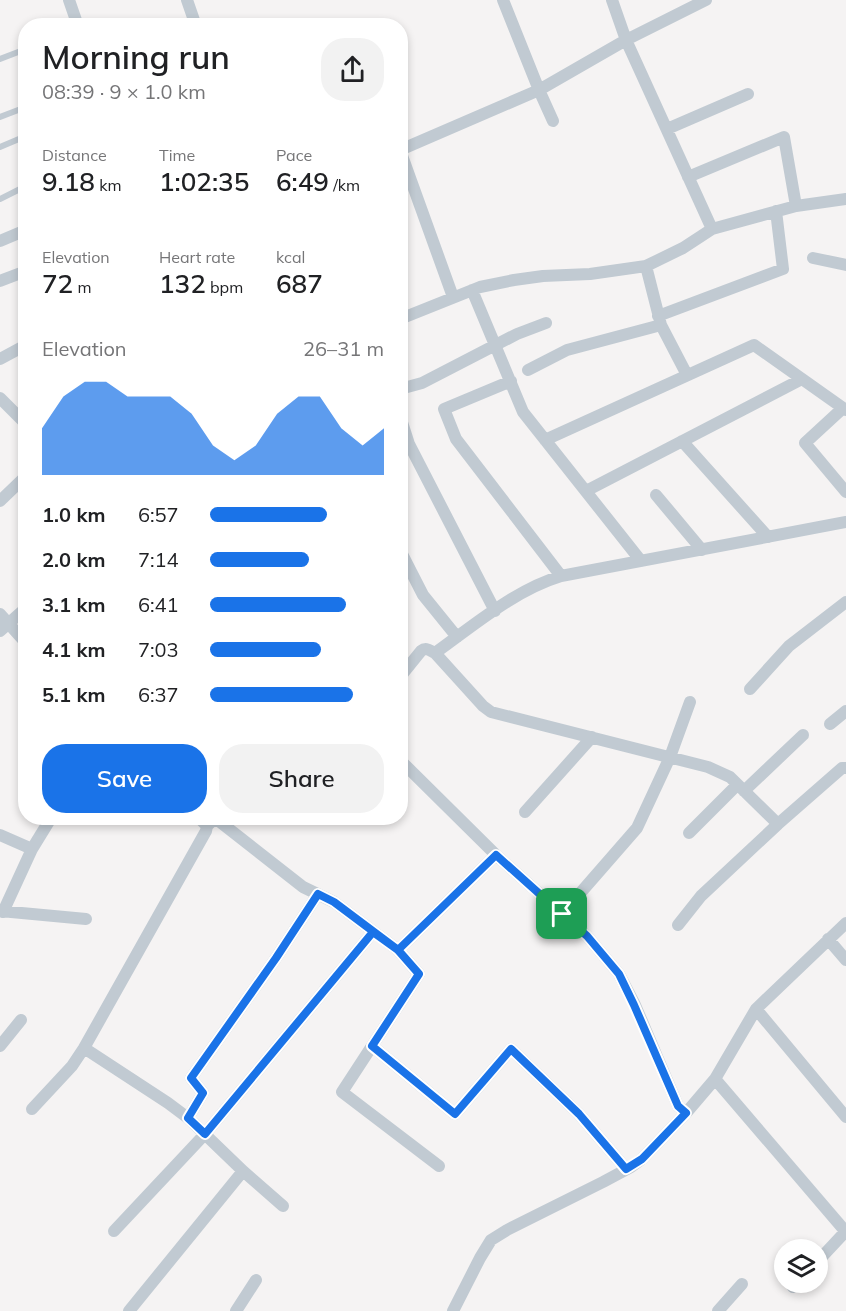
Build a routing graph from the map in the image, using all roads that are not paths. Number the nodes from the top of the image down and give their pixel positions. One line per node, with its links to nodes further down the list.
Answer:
1 (69, 0): 6 (street)
2 (187, 0): 7 (street)
3 (502, 0): 11 (street)
4 (612, 0): 8 (street)
5 (706, 0): 8 (street)
6 (75, 18)
7 (193, 18)
8 (626, 40): 11 (street); 16 (street)
9 (18, 52): 10 (lane)
10 (0, 59)
11 (539, 90): 15 (street); 19 (street)
12 (748, 94): 16 (street)
13 (18, 110): 14 (lane)
14 (0, 117)
15 (553, 121)
16 (667, 129): 21 (street)
17 (18, 139): 18 (lane)
18 (0, 147)
19 (408, 147)
20 (408, 172): 36 (street)
21 (688, 177): 25 (street); 27 (street)
22 (18, 190): 23 (lane)
23 (0, 199)
24 (846, 199): 25 (street)
25 (796, 206): 26 (street)
26 (776, 211): 27 (street); 38 (street)
27 (712, 229): 32 (street)
28 (18, 233): 29 (street)
29 (0, 241)
30 (813, 258): 31 (street)
31 (846, 264)
32 (646, 266): 35 (street); 38 (street)
33 (18, 274): 34 (street)
34 (0, 281)
35 (472, 290): 36 (street); 40 (street)
36 (453, 297): 37 (street)
37 (408, 317)
38 (660, 321): 43 (street); 44 (street)
39 (546, 323): 40 (street)
40 (495, 345): 46 (street); 47 (street)
41 (18, 349): 42 (street)
42 (0, 359)
43 (528, 370)
44 (687, 375): 45 (street); 51 (street)
45 (802, 379): 49 (street); 52 (street)
46 (511, 381): 51 (street); 64 (street)
47 (408, 387)
48 (0, 399): 50 (street)
49 (845, 409): 56 (street)
50 (18, 416)
51 (545, 440): 55 (street)
52 (682, 441): 55 (street); 60 (street)
53 (408, 444): 66 (street)
54 (18, 484): 58 (street)
55 (586, 491): 62 (street)
56 (846, 492)
57 (656, 495): 61 (street)
58 (0, 501)
59 (846, 522): 60 (street)
60 (768, 537): 61 (street)
61 (702, 550): 62 (street)
62 (641, 561): 64 (street)
63 (408, 566): 70 (street)
64 (561, 576): 66 (street)
65 (846, 602): 73 (street)
66 (495, 610): 70 (street)
67 (18, 613): 68 (street)
68 (3, 623): 69 (street)
69 (18, 636)
70 (457, 637): 71 (street)
71 (435, 653): 72 (street); 78 (street)
72 (408, 667)
73 (750, 689)
74 (690, 702): 79 (street)
75 (846, 711): 76 (street)
76 (830, 724)
77 (803, 735): 82 (street)
78 (592, 737): 79 (street); 83 (street)
79 (670, 757): 82 (street); 94 (street)
80 (408, 768): 91 (street)
81 (846, 768): 87 (street)
82 (740, 788): 87 (street); 88 (street)
83 (525, 812)
84 (47, 825): 90 (street)
85 (203, 825): 106 (street)
86 (223, 825): 92 (street)
87 (778, 825): 97 (street)
88 (689, 833)
89 (0, 835): 90 (street)
90 (32, 849): 93 (street)
91 (496, 855): 94 (street); 100 (street)
92 (318, 894): 98 (street); 111 (street)
93 (1, 911): 95 (street)
94 (562, 914): 109 (street)
95 (86, 919)
96 (846, 923): 99 (street)
97 (678, 925)
98 (373, 932): 100 (street); 112 (street)
99 (828, 939): 101 (street); 102 (street)
100 (398, 950): 105 (street)
101 (846, 960)
102 (756, 1009): 107 (street); 110 (street)
103 (21, 1020): 104 (street)
104 (0, 1046)
105 (372, 1046): 113 (street); 114 (street)
106 (84, 1048): 108 (street); 111 (street)
107 (715, 1079): 109 (street); 118 (street)
108 (32, 1109)
109 (686, 1113): 114 (street)
110 (846, 1117)
111 (188, 1118): 112 (street)
112 (205, 1134): 115 (street); 117 (street)
113 (439, 1166)
114 (626, 1169): 124 (street)
115 (243, 1171): 116 (street); 122 (street)
116 (283, 1206)
117 (114, 1231)
118 (846, 1232): 119 (street)
119 (828, 1251)
120 (256, 1280): 123 (street)
121 (742, 1284): 125 (street)
122 (129, 1311)
123 (236, 1311)
124 (453, 1311)
125 (718, 1311)

